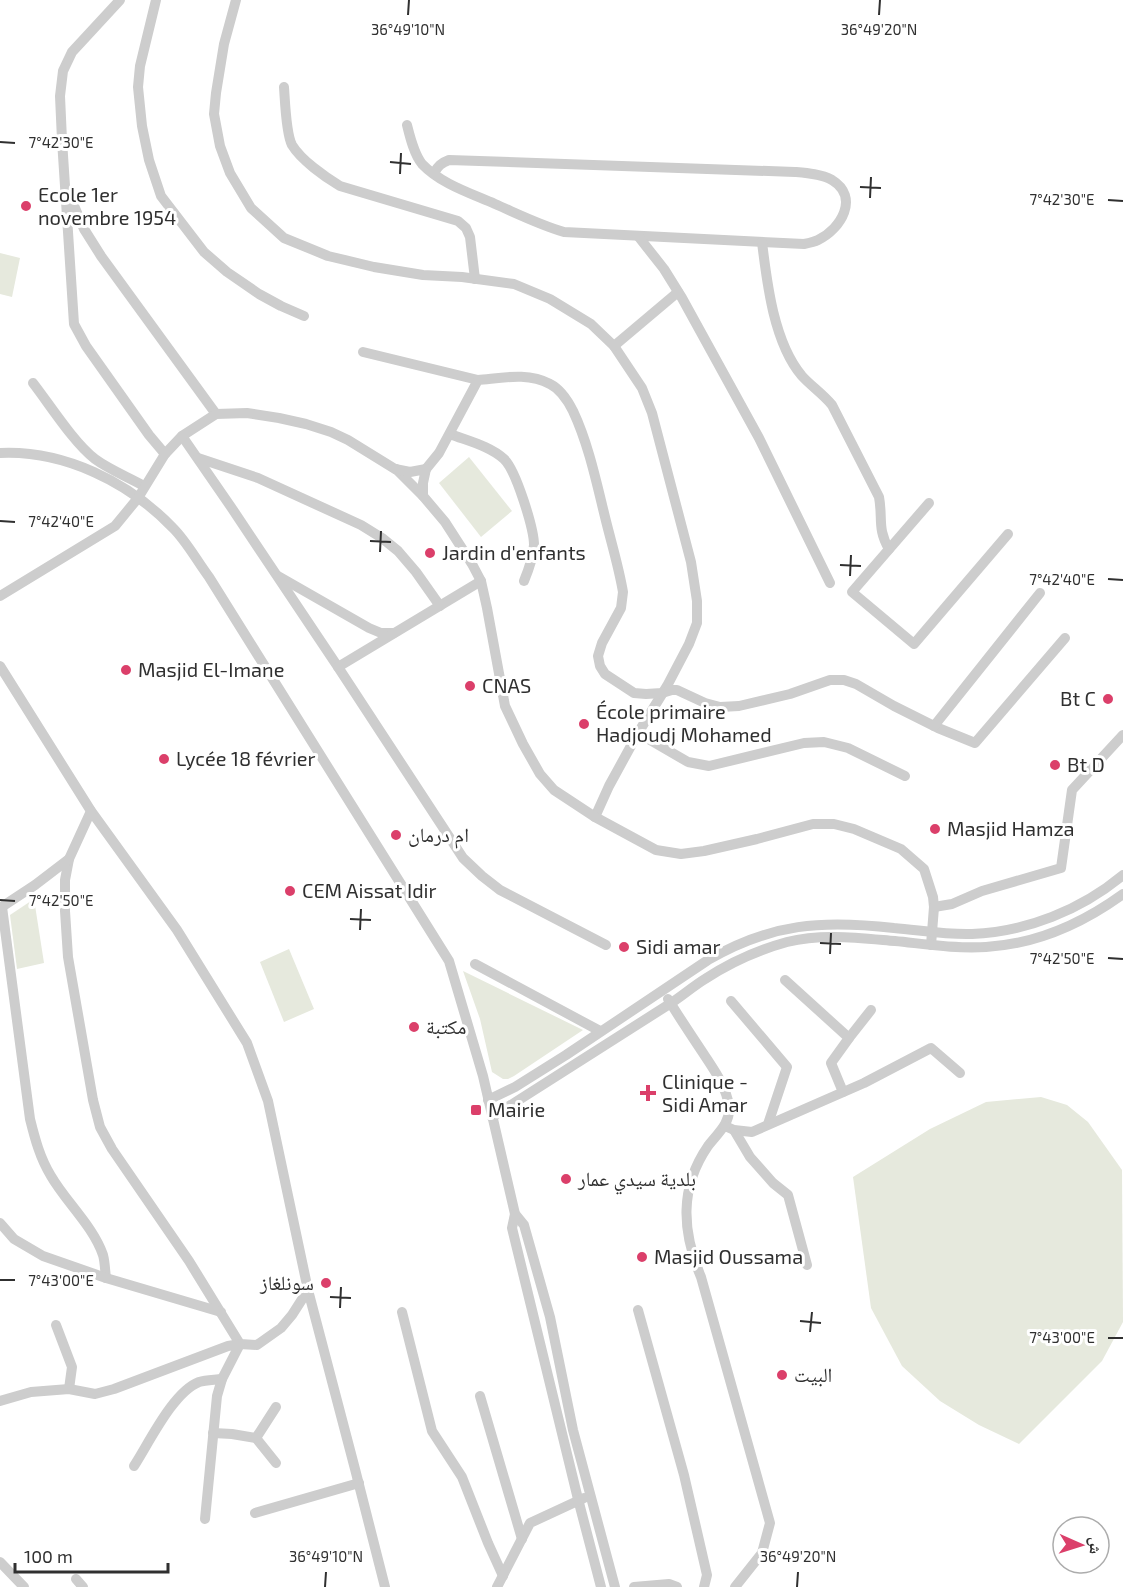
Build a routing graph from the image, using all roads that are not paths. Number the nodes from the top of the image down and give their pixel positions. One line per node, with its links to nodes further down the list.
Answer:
1 (120, 0): 7 (street)
2 (156, 0): 12 (street)
3 (236, 0): 10 (street)
4 (284, 87): 10 (street)
5 (407, 125): 6 (street)
6 (434, 173): 8 (street); 9 (street)
7 (65, 182): 17 (street); 21 (street)
8 (639, 236): 9 (street); 11 (street)
9 (762, 242): 30 (street)
10 (475, 279): 13 (street)
11 (678, 292): 13 (street); 34 (street)
12 (304, 316)
13 (614, 346): 42 (street)
14 (363, 352): 15 (street)
15 (478, 380): 18 (street); 42 (street)
16 (33, 383): 25 (street)
17 (216, 414): 19 (street); 23 (street)
18 (450, 434): 24 (street); 33 (street)
19 (182, 436): 21 (street); 22 (street)
20 (0, 453): 27 (street)
21 (165, 454): 25 (street)
22 (197, 458): 31 (street); 37 (street)
23 (395, 469): 24 (street); 26 (street)
24 (426, 469): 26 (street)
25 (144, 486): 27 (street)
26 (423, 496): 32 (street)
27 (138, 498): 36 (street); 67 (street)
28 (929, 503): 30 (street)
29 (1008, 534): 30 (street)
30 (889, 549)
31 (275, 575): 38 (street); 41 (street)
32 (481, 581): 37 (street); 48 (street)
33 (524, 581)
34 (830, 583)
35 (1040, 594): 43 (street)
36 (0, 596)
37 (440, 606): 38 (street)
38 (395, 633): 41 (street)
39 (1065, 638): 43 (street)
40 (0, 666): 47 (street)
41 (338, 667): 55 (street)
42 (662, 693): 43 (street); 44 (street)
43 (934, 726)
44 (638, 734): 46 (street); 48 (street)
45 (1123, 735): 53 (street)
46 (905, 776)
47 (90, 811): 49 (street); 75 (street)
48 (595, 817): 53 (street)
49 (69, 859): 52 (street); 77 (street)
50 (1123, 875): 54 (street)
51 (1123, 894): 56 (street)
52 (1, 908): 74 (street)
53 (934, 908): 54 (street)
54 (932, 932): 56 (street); 59 (street)
55 (606, 945)
56 (931, 945): 61 (street)
57 (475, 964): 63 (street)
58 (785, 980): 64 (street)
59 (663, 990): 61 (street); 63 (street)
60 (731, 1001): 69 (street)
61 (671, 1004): 68 (street); 70 (street)
62 (871, 1010): 64 (street)
63 (600, 1031): 67 (street)
64 (849, 1038): 66 (street)
65 (960, 1073): 66 (street)
66 (843, 1092): 69 (street)
67 (488, 1100): 68 (street)
68 (492, 1117): 71 (street)
69 (768, 1125): 70 (street)
70 (730, 1128): 73 (street); 106 (street)
71 (515, 1214): 91 (street); 92 (street)
72 (0, 1223): 74 (street)
73 (807, 1265)
74 (106, 1278): 77 (street)
75 (308, 1290): 80 (street); 90 (street)
76 (638, 1310): 105 (street)
77 (222, 1312): 80 (street)
78 (402, 1312): 97 (street)
79 (56, 1325): 82 (street)
80 (240, 1344): 81 (street); 82 (street)
81 (222, 1379): 86 (street); 89 (street)
82 (69, 1389): 84 (street)
83 (480, 1396): 95 (street)
84 (0, 1401)
85 (276, 1407): 87 (street)
86 (213, 1433): 87 (street); 94 (street)
87 (256, 1438): 88 (street)
88 (276, 1463)
89 (134, 1466)
90 (359, 1483): 93 (street); 99 (street)
91 (590, 1496): 92 (street); 102 (street)
92 (578, 1499): 95 (street); 101 (street)
93 (255, 1513)
94 (205, 1519)
95 (522, 1539): 97 (street)
96 (0, 1562): 98 (street)
97 (503, 1576): 100 (street)
98 (24, 1587)
99 (385, 1587)
100 (497, 1587)
101 (601, 1587)
102 (615, 1587)
103 (634, 1587): 104 (street)
104 (677, 1587)
105 (704, 1587)
106 (735, 1587)

